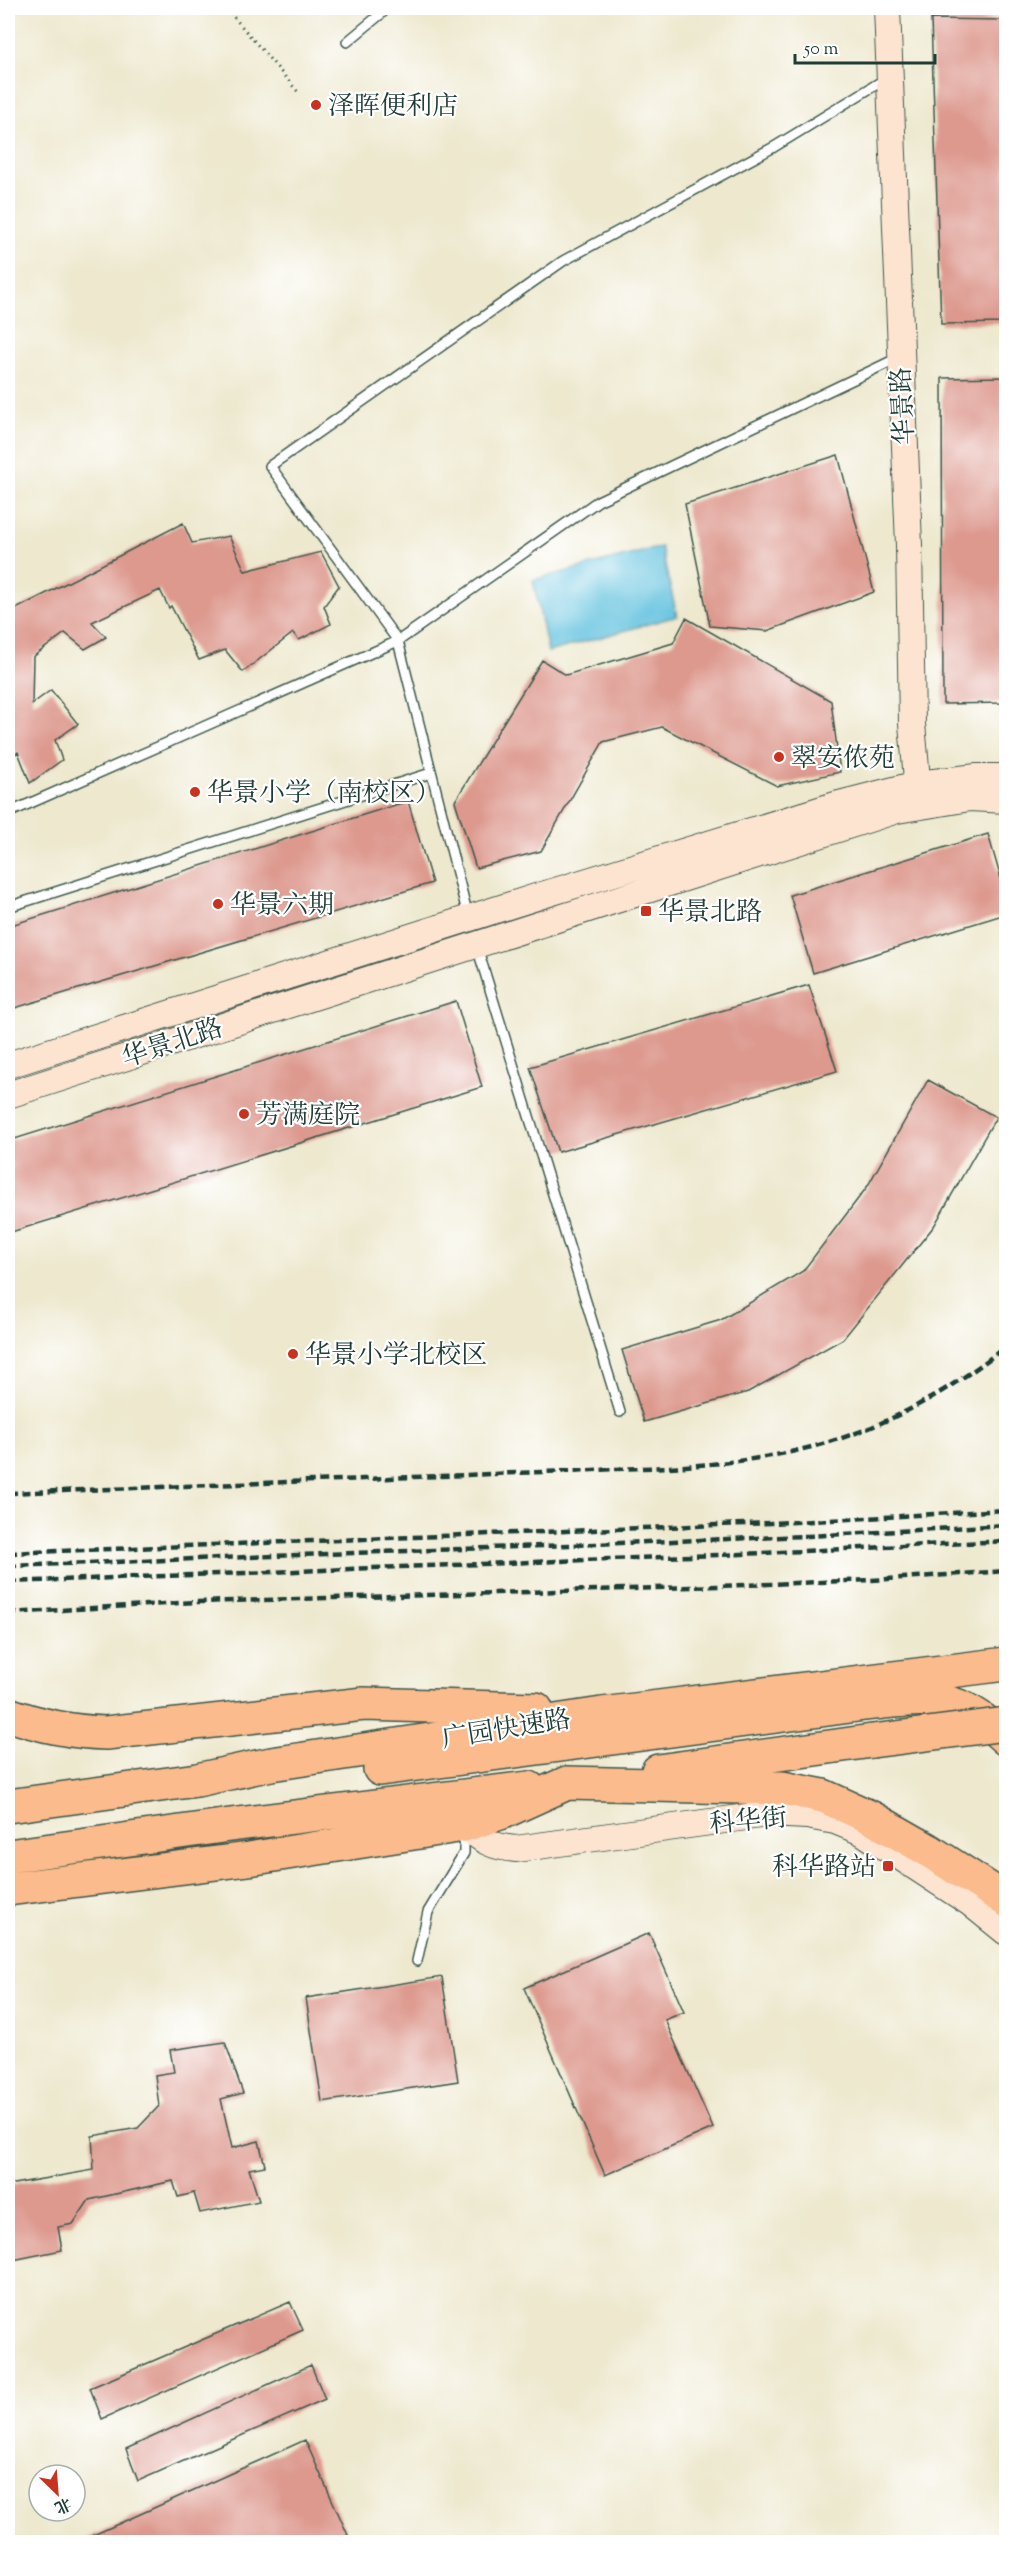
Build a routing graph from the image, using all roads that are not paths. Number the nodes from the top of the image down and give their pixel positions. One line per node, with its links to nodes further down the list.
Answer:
1 (388, 8): 3 (lane)
2 (887, 8): 4 (street, 华景路)
3 (347, 42)
4 (889, 77): 5 (street, 华景路); 6 (lane)
5 (900, 357): 6 (lane); 9 (street, 华景路)
6 (398, 641): 7 (lane); 11 (lane)
7 (432, 772): 12 (lane); 13 (lane)
8 (1006, 777): 9 (street)
9 (918, 794): 10 (street); 13 (street, 华景北路); 14 (street, 华景北路)
10 (1006, 800)
11 (8, 813)
12 (8, 907)
13 (469, 918): 15 (street, 华景北路)
14 (476, 945): 16 (street, 华景北路); 17 (lane)
15 (8, 1065)
16 (8, 1095)
17 (620, 1412)
18 (1006, 1664): 20 (highway, 广园快速路)
19 (8, 1714): 20 (highway)
20 (602, 1714): 23 (highway, 广园快速路)
21 (1006, 1724): 24 (highway, bridge)
22 (1006, 1739): 23 (highway)
23 (197, 1780): 25 (highway, 广园快速路)
24 (567, 1783): 26 (highway); 27 (highway); 29 (highway)
25 (8, 1806)
26 (464, 1825): 28 (highway); 30 (street, 科华街); 31 (lane)
27 (8, 1857)
28 (8, 1889)
29 (1006, 1900)
30 (1006, 1932)
31 (417, 1961)

